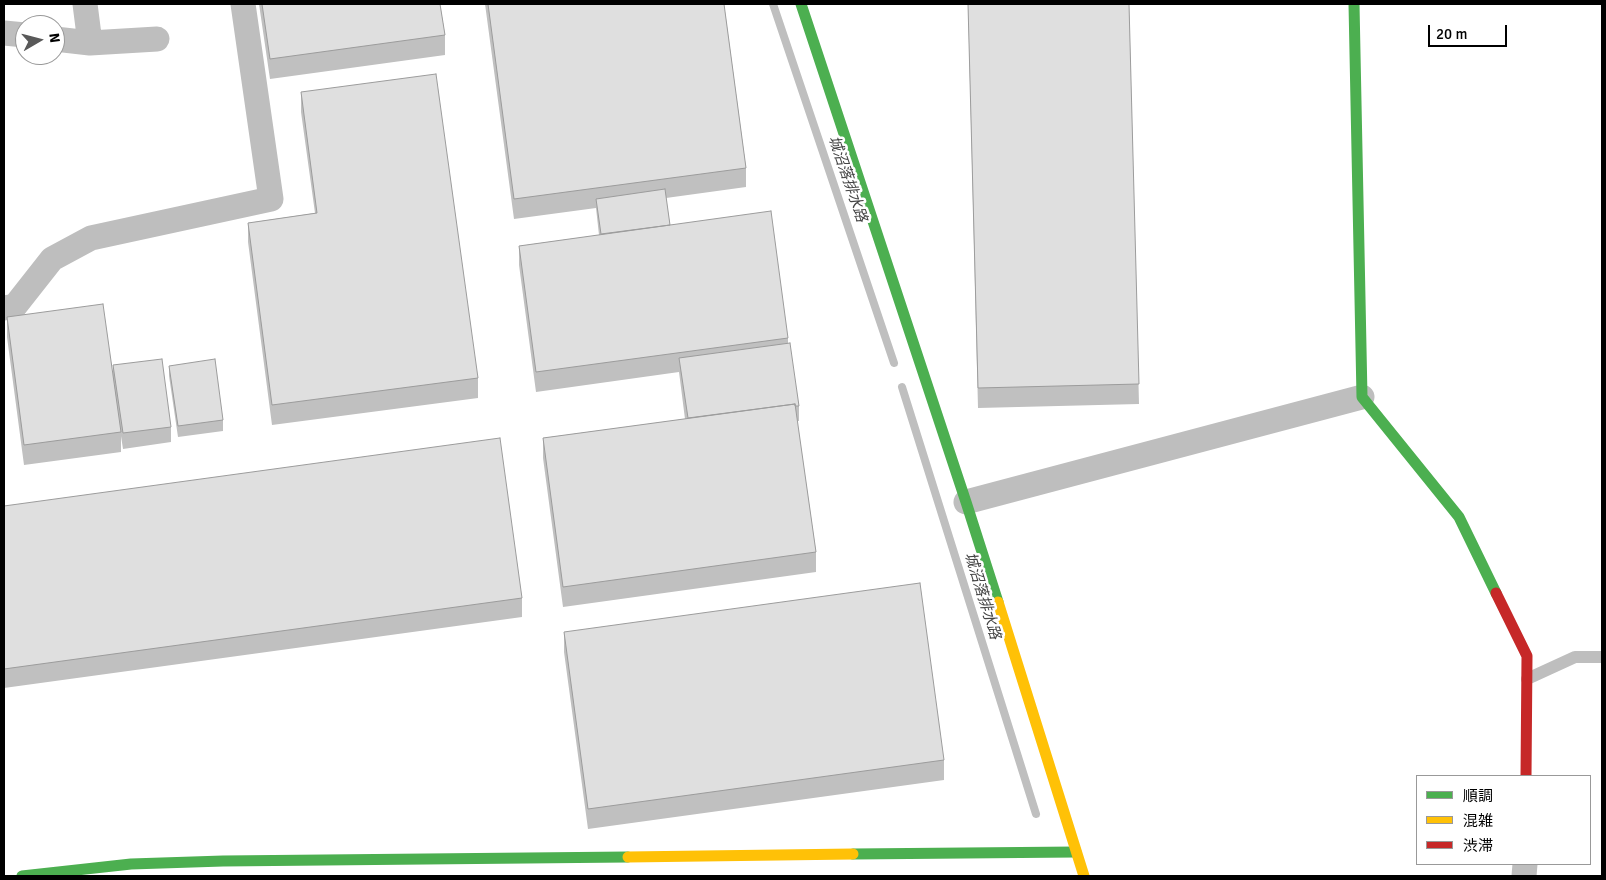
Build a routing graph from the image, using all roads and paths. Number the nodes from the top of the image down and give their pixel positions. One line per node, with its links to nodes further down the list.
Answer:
1 (85, 4): 7 (street)
2 (243, 4): 8 (street)
3 (801, 4): 10 (street)
4 (1354, 4): 9 (street)
5 (157, 39): 7 (street)
6 (65, 40): 7 (street)
7 (90, 43)
8 (4, 308)
9 (1362, 397): 10 (street); 12 (street)
10 (966, 502): 14 (street)
11 (1602, 657): 12 (lane)
12 (1527, 679): 13 (street)
13 (1526, 775)
14 (1076, 852): 15 (street); 17 (street)
15 (131, 870): 16 (street)
16 (22, 876)
17 (1084, 876)

